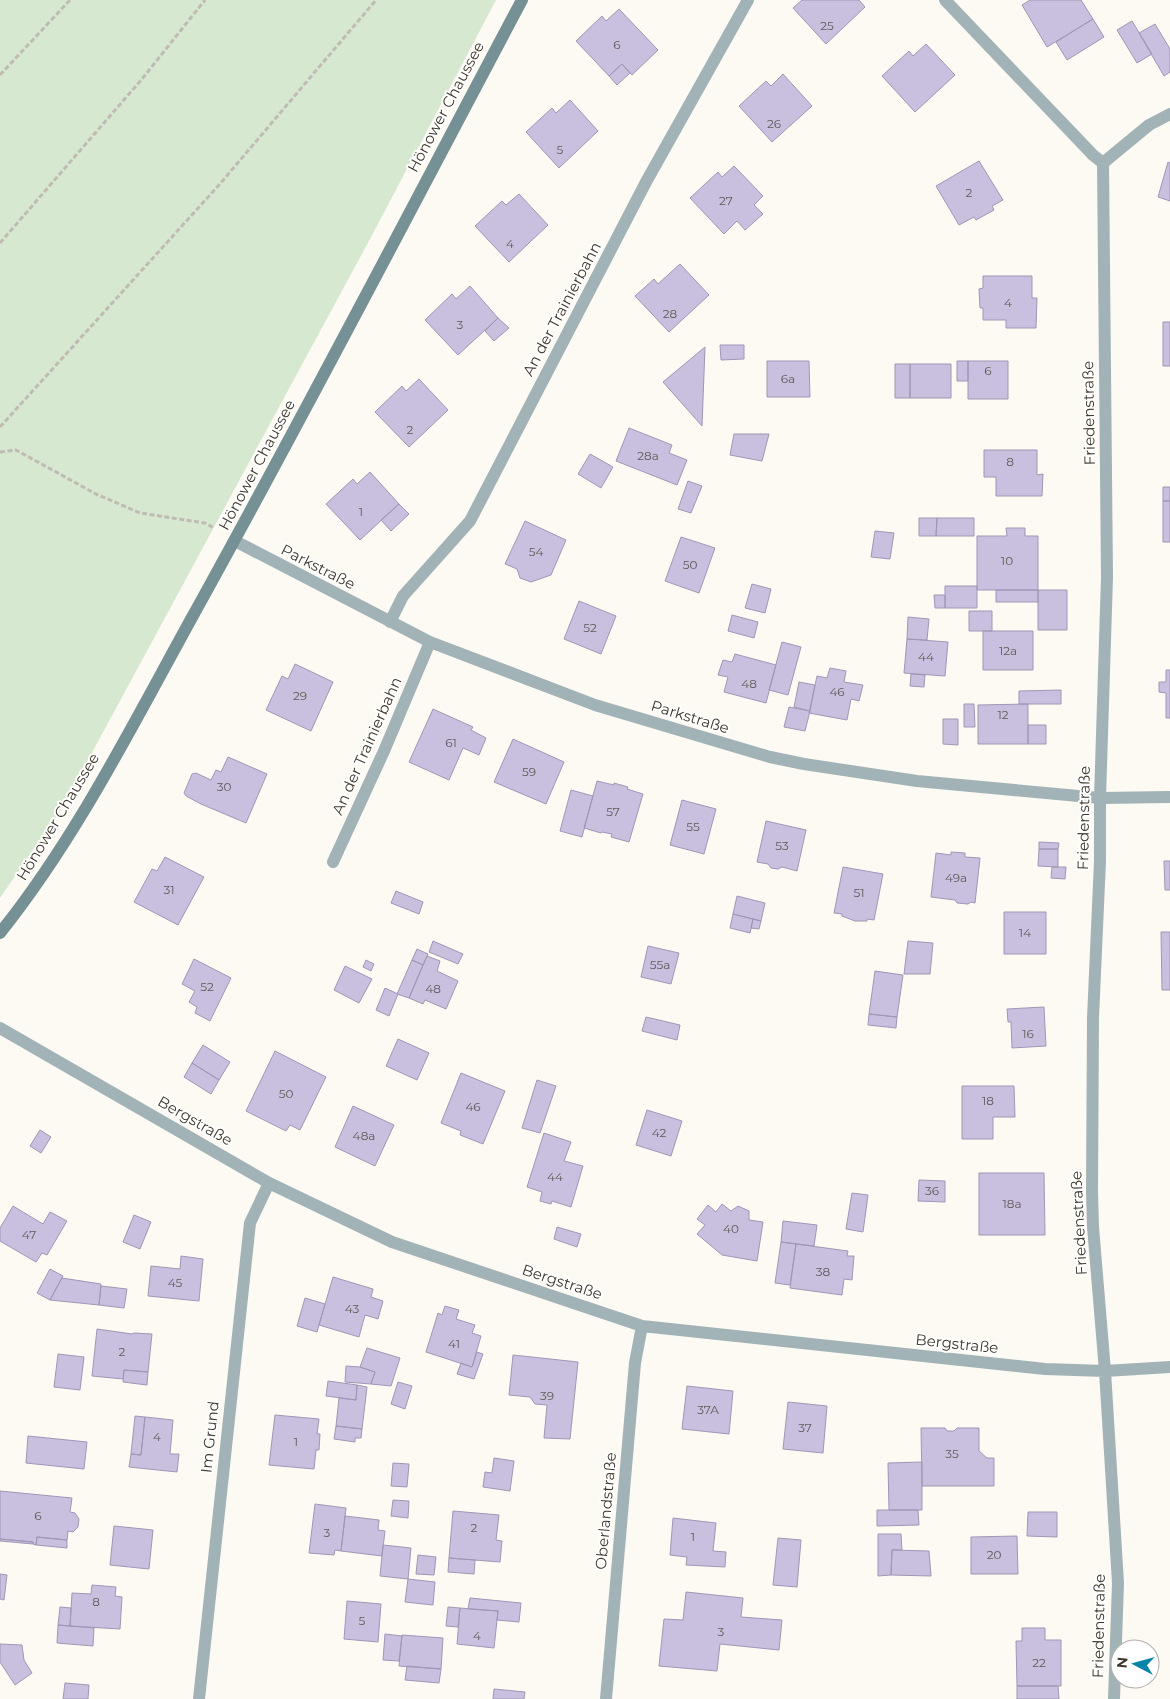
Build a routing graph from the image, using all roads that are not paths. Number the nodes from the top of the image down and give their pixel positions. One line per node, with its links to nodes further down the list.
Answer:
1 (522, 0): 6 (main road, Hönower Chaussee)
2 (748, 0): 7 (street, An der Trainierbahn)
3 (945, 0): 5 (street)
4 (1170, 114): 5 (street)
5 (1103, 164): 10 (street, Friedenstraße)
6 (235, 541): 7 (street, Parkstraße); 12 (main road, Hönower Chaussee)
7 (390, 622): 8 (street, Parkstraße)
8 (430, 642): 10 (street, Parkstraße); 11 (street, An der Trainierbahn)
9 (1170, 797): 10 (street, Parkstraße)
10 (1100, 798): 17 (street, Friedenstraße)
11 (333, 862)
12 (0, 934)
13 (0, 1028): 14 (street, Bergstraße)
14 (268, 1183): 15 (street, Bergstraße); 18 (street, Im Grund)
15 (642, 1326): 17 (street, Bergstraße); 19 (street, Oberlandstraße)
16 (1170, 1367): 17 (street, Bergstraße)
17 (1106, 1371): 20 (street, Friedenstraße)
18 (199, 1699)
19 (606, 1699)
20 (1114, 1699)

